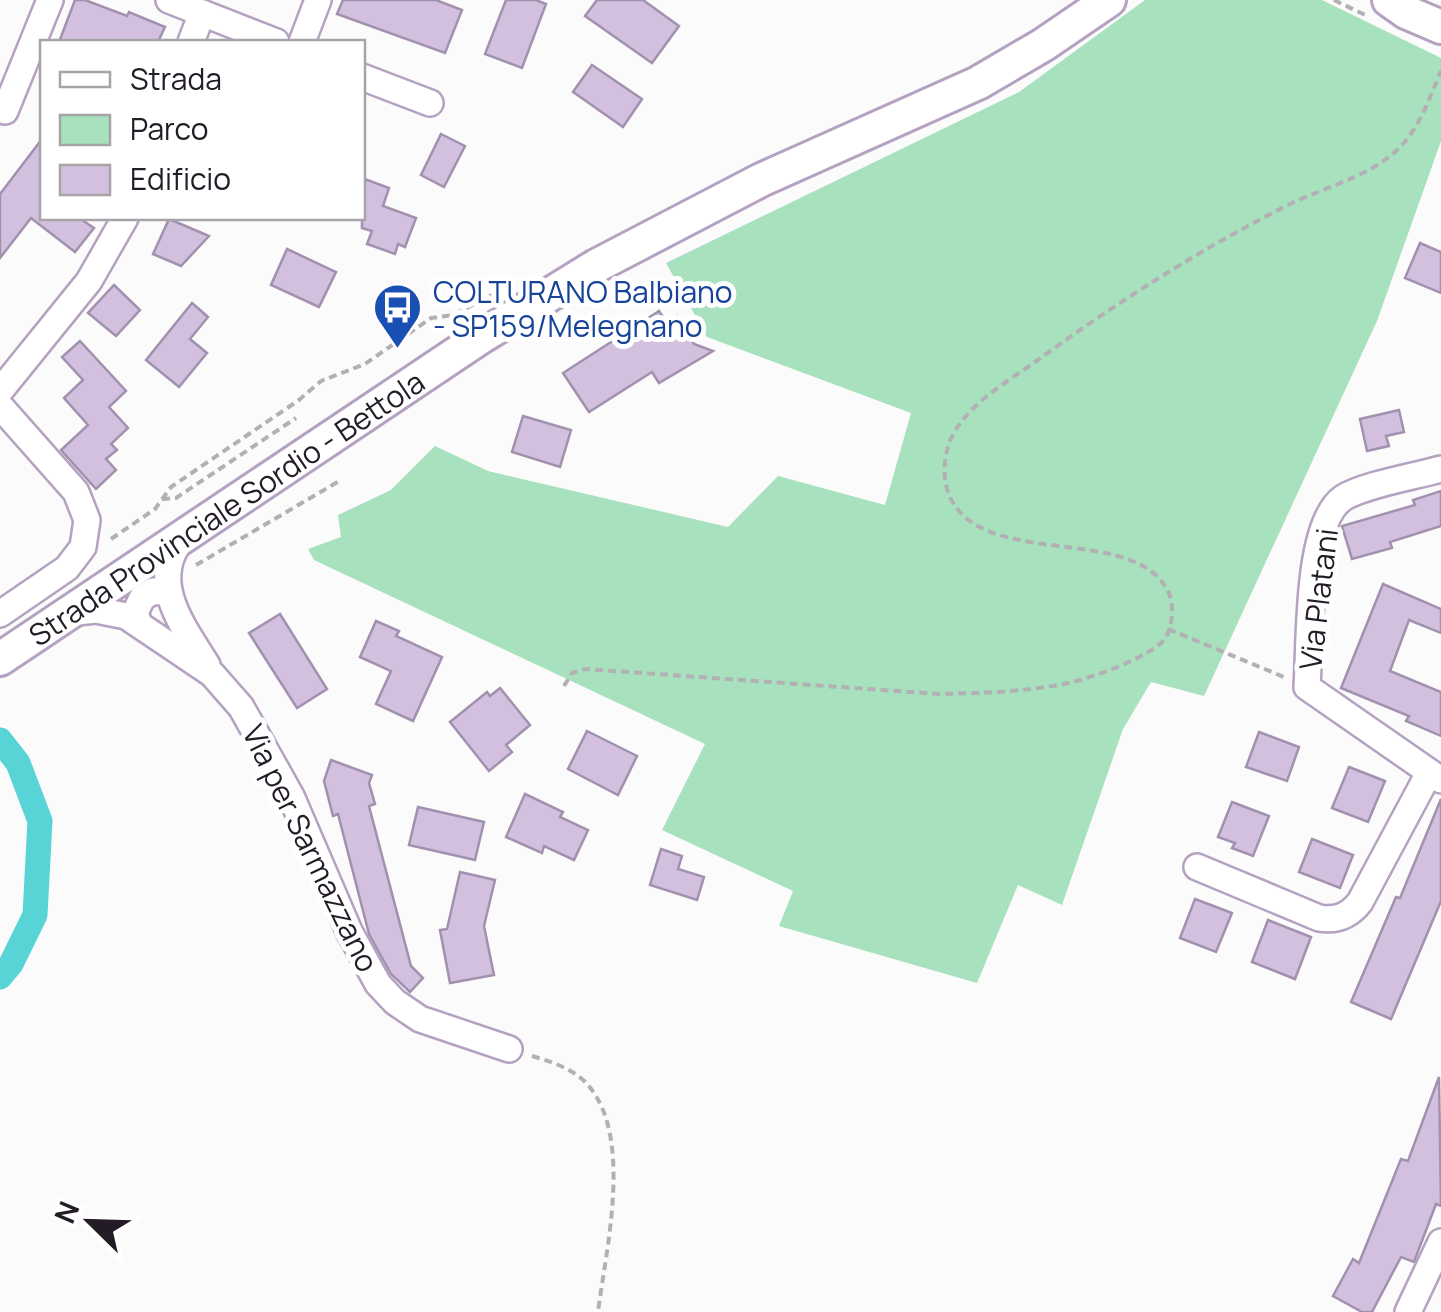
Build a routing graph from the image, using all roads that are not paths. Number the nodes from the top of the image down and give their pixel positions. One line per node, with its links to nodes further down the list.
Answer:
1 (50, 0): 14 (street)
2 (169, 0): 7 (street)
3 (318, 0): 11 (street)
4 (1390, 0): 8 (street)
5 (1416, 0): 8 (street)
6 (1097, 5): 19 (street, Strada Provinciale Sordio - Bettola)
7 (202, 13): 9 (street); 10 (street)
8 (1441, 26)
9 (192, 40)
10 (271, 40)
11 (303, 40)
12 (365, 78): 13 (street)
13 (430, 103)
14 (5, 111)
15 (123, 220): 16 (street)
16 (0, 391)
17 (0, 406): 21 (street)
18 (1441, 469): 26 (street, Via Platani)
19 (185, 536): 20 (street); 22 (street, Strada Provinciale Sordio - Bettola)
20 (173, 603): 23 (street); 23 (street); 25 (street)
21 (0, 614)
22 (67, 614): 23 (street); 24 (street, Strada Provinciale Sordio - Bettola)
23 (146, 629): 25 (street)
24 (2, 658)
25 (212, 674): 28 (street, Via per Sarmazzano)
26 (1435, 777): 27 (street)
27 (1197, 867)
28 (508, 1050)
29 (1441, 1242): 30 (street)
30 (1408, 1312)

